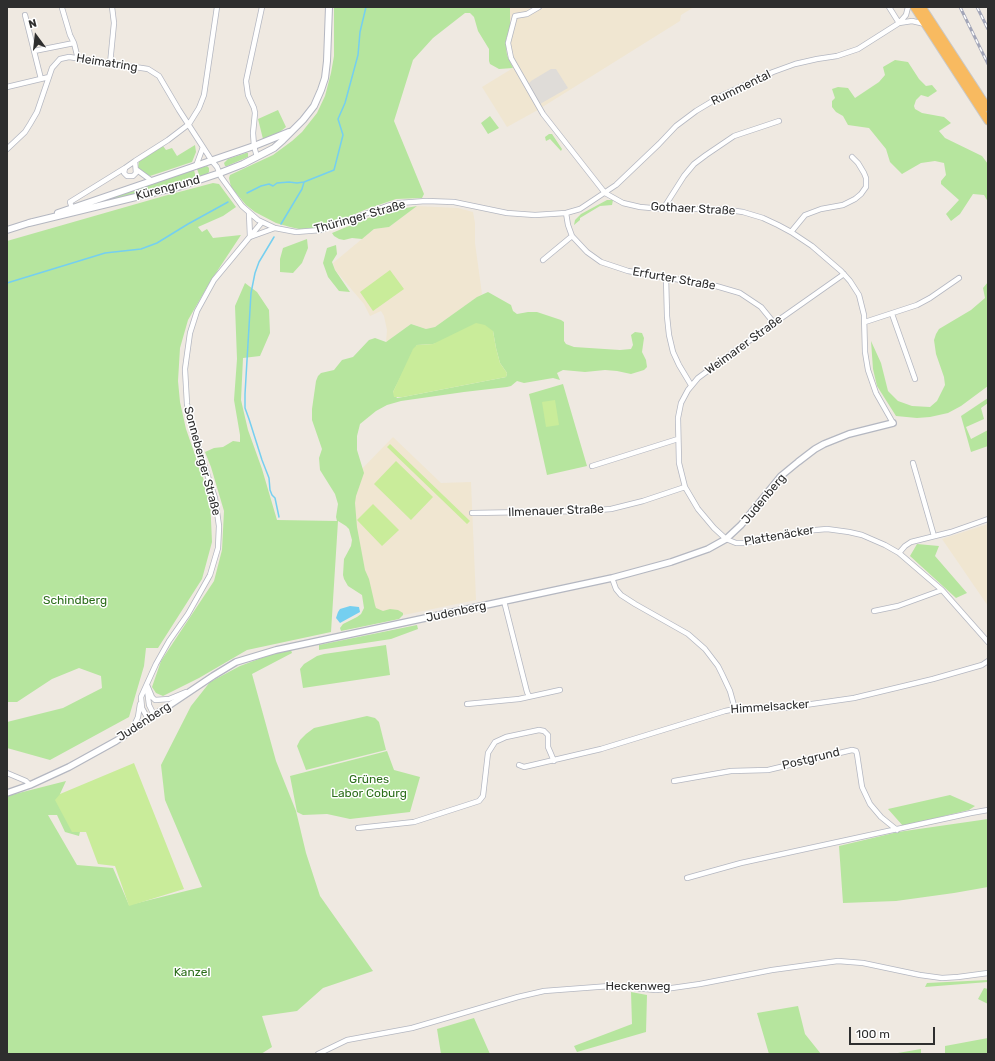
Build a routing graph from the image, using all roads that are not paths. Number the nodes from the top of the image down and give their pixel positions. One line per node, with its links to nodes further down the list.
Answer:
1 (112, 7): 17 (street)
2 (217, 7): 24 (street)
3 (262, 7): 26 (street)
4 (329, 7): 25 (main road, Kürengrund)
5 (539, 7): 38 (street)
6 (889, 7): 12 (street)
7 (908, 7): 12 (street, Rummental)
8 (914, 7): 13 (highway)
9 (922, 7): 21 (highway)
10 (62, 8): 14 (street)
11 (25, 15): 15 (street)
12 (899, 23): 13 (street); 38 (street, Rummental)
13 (926, 25): 23 (highway)
14 (74, 43): 15 (street); 16 (street)
15 (34, 51): 19 (street)
16 (78, 59): 17 (street, Heimatring); 18 (street, Heimatring)
17 (110, 64): 24 (street, Heimatring)
18 (49, 77): 19 (street); 28 (street, Heimatring)
19 (40, 79): 20 (street)
20 (7, 87)
21 (988, 108)
22 (779, 121): 39 (street)
23 (988, 121)
24 (189, 124): 27 (street, Heimatring); 31 (street)
25 (295, 128): 26 (main road, Kürengrund); 29 (main road, Kürengrund)
26 (254, 146): 29 (street); 32 (main road, Kürengrund)
27 (203, 147): 32 (street, Heimatring); 33 (street)
28 (7, 149)
29 (257, 157): 36 (main road, Kürengrund)
30 (852, 157): 46 (street)
31 (135, 161): 34 (street); 35 (street)
32 (212, 161): 33 (main road, Kürengrund); 36 (street, Heimatring)
33 (196, 166): 37 (main road, Kürengrund)
34 (125, 168): 35 (street); 40 (street)
35 (137, 170): 37 (street)
36 (220, 173): 40 (main road, Kürengrund); 41 (street, Thüringer Straße)
37 (152, 181): 40 (main road, Kürengrund)
38 (605, 193): 39 (street, Gothaer Straße); 42 (street, Thüringer Straße)
39 (663, 209): 46 (street, Gothaer Straße)
40 (73, 210): 45 (main road, Kürengrund)
41 (249, 212): 43 (street, Thüringer Straße); 48 (street)
42 (566, 214): 44 (street, Thüringer Straße); 47 (street, Erfurter Straße)
43 (260, 221): 44 (street, Thüringer Straße); 48 (street, Sonneberger Straße)
44 (275, 228): 48 (street, Sonneberger Straße)
45 (7, 230)
46 (791, 232): 50 (street, Gothaer Straße)
47 (572, 236): 49 (street); 51 (street, Erfurter Straße)
48 (250, 237): 74 (street, Sonneberger Straße)
49 (543, 260)
50 (844, 274): 54 (street, Gothaer Straße); 55 (street, Weimarer Straße)
51 (666, 277): 55 (street, Erfurter Straße); 57 (street)
52 (959, 278): 53 (street)
53 (892, 314): 54 (street); 56 (street)
54 (865, 322): 58 (street, Gothaer Straße)
55 (774, 323): 57 (street, Weimarer Straße)
56 (915, 378)
57 (691, 385): 59 (street, Weimarer Straße)
58 (893, 423): 66 (street, Judenberg)
59 (678, 439): 61 (street); 62 (street, Weimarer Straße)
60 (914, 464): 65 (street)
61 (592, 466)
62 (685, 487): 63 (street, Ilmenauer Straße); 66 (street, Weimarer Straße)
63 (472, 513)
64 (988, 519): 65 (street)
65 (934, 536): 67 (street)
66 (726, 539): 67 (street, Plattenäcker); 68 (street, Judenberg)
67 (899, 553): 69 (street, Plattenäcker)
68 (612, 578): 70 (street, Judenberg); 80 (street)
69 (942, 590): 71 (street); 72 (street, Plattenäcker)
70 (504, 601): 75 (street, Judenberg); 77 (street)
71 (874, 611)
72 (988, 642)
73 (988, 661): 80 (street, Himmelsacker)
74 (147, 686): 75 (street); 78 (street, Sonneberger Straße); 81 (street)
75 (193, 689): 81 (street, Judenberg)
76 (560, 690): 77 (street)
77 (529, 696): 79 (street)
78 (142, 697): 82 (street); 83 (street, Sonneberger Straße)
79 (467, 704)
80 (736, 709): 84 (street, Himmelsacker)
81 (154, 715): 82 (street, Judenberg)
82 (148, 719): 83 (street, Judenberg)
83 (132, 730): 88 (street, Judenberg)
84 (554, 760): 85 (street, Himmelsacker); 91 (street)
85 (519, 766)
86 (7, 773): 88 (street)
87 (674, 781): 92 (street, Postgrund)
88 (30, 785): 89 (street, Judenberg)
89 (7, 793)
90 (988, 810): 92 (street)
91 (358, 828)
92 (898, 830): 93 (street)
93 (687, 878)
94 (988, 973): 95 (street, Heckenweg)
95 (318, 1054)

